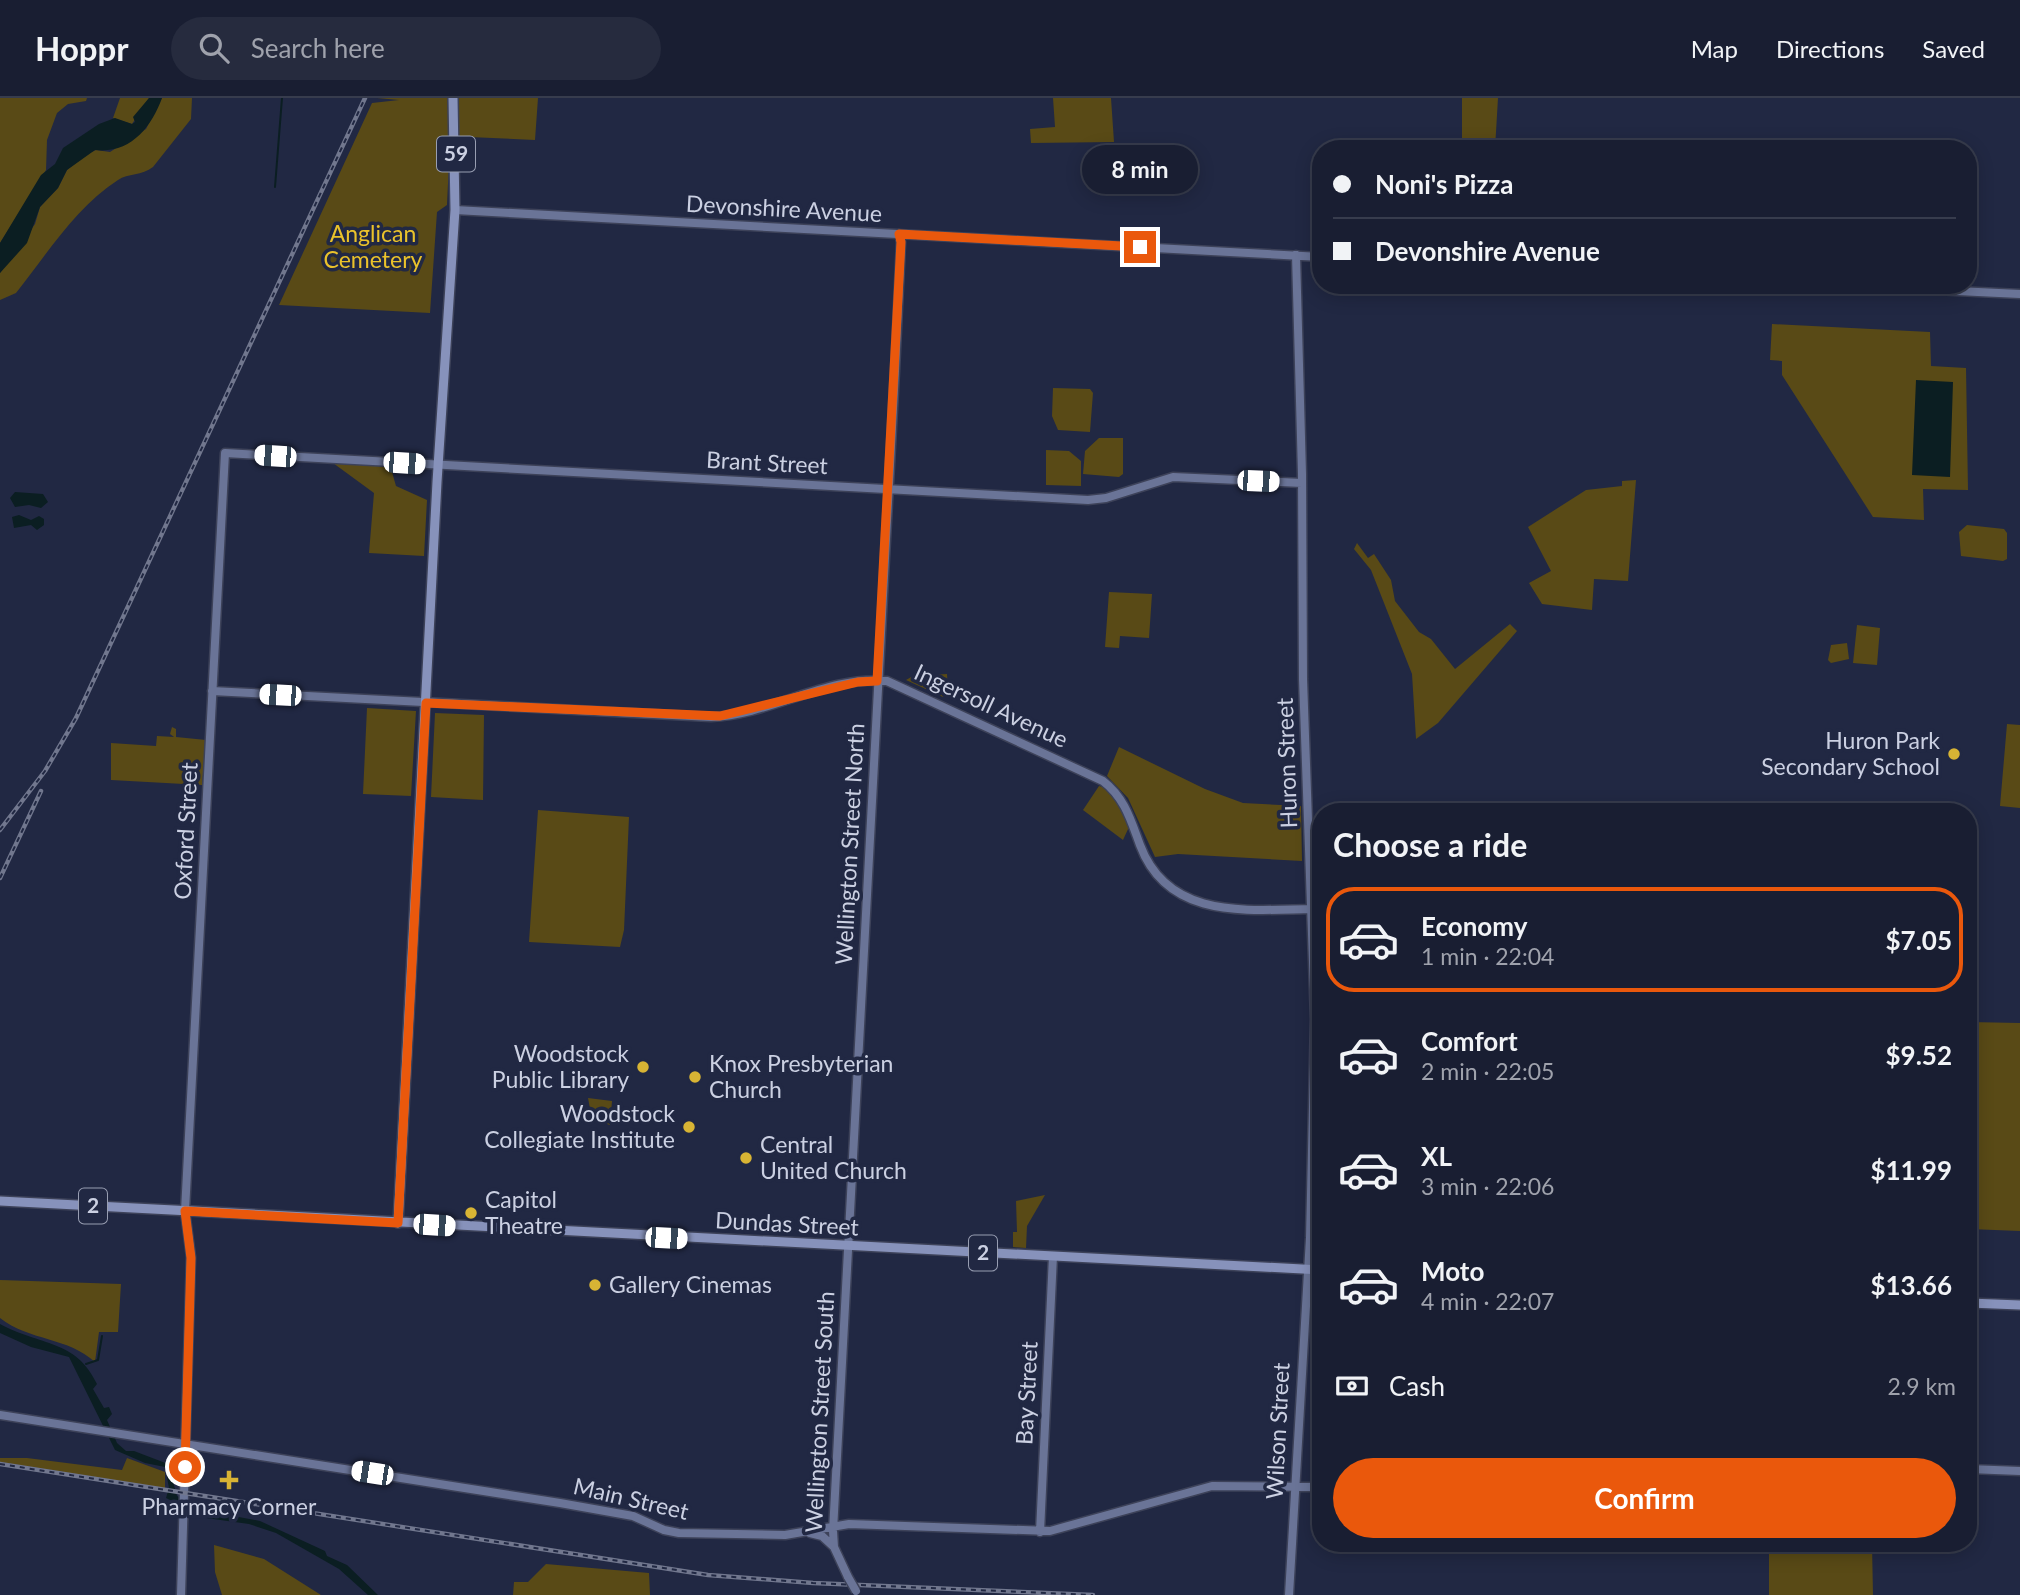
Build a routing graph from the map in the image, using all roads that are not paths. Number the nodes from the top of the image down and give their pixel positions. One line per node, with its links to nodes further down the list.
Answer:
1 (453, 98): 2 (main road, 59)
2 (455, 209): 3 (main road, Devonshire Avenue); 9 (main road, 59)
3 (899, 234): 4 (main road, Devonshire Avenue); 11 (main road, Wellington Street North)
4 (1296, 255): 5 (main road, Devonshire Avenue); 10 (main road, Huron Street)
5 (1312, 256)
6 (1977, 292): 7 (main road)
7 (2020, 294)
8 (225, 453): 9 (main road, Brant Street); 13 (main road, Oxford Street)
9 (438, 465): 11 (main road, Brant Street); 14 (main road, 59)
10 (1302, 483): 11 (main road, Brant Street); 15 (main road, Huron Street)
11 (888, 489): 12 (main road, Wellington Street North)
12 (877, 681): 14 (main road, Ingersoll Avenue); 15 (main road, Ingersoll Avenue); 21 (main road, Wellington Street North)
13 (212, 691): 14 (main road, Ingersoll Avenue); 19 (main road, Oxford Street)
14 (426, 703): 20 (main road, 59)
15 (1311, 909): 16 (main road, Huron Street)
16 (1312, 936)
17 (1312, 1113): 23 (main road, Huron Street)
18 (0, 1201): 19 (main road, Dundas Street / 2)
19 (185, 1211): 20 (main road, Dundas Street / 2); 28 (main road, Oxford Street)
20 (398, 1223): 21 (main road, Dundas Street / 2)
21 (848, 1247): 22 (main road, Dundas Street / 2); 33 (main road, Wellington Street South)
22 (1053, 1256): 23 (main road, Dundas Street / 2); 34 (main road, Bay Street)
23 (1307, 1270): 24 (main road, Dundas Street / 2); 31 (main road, Wilson Street)
24 (1312, 1270)
25 (1977, 1303): 26 (main road)
26 (2020, 1305)
27 (0, 1415): 28 (main road, Main Street)
28 (185, 1445): 35 (main road, Main Street); 38 (main road, Oxford Street)
29 (1977, 1469): 30 (main road)
30 (2020, 1471)
31 (1295, 1486): 32 (main road, Main Street); 34 (main road, Main Street); 39 (main road, Wilson Street)
32 (1312, 1487)
33 (833, 1525): 34 (main road, Main Street); 35 (main road, Main Street); 36 (main road, Wellington Street South)
34 (1040, 1532)
35 (807, 1533): 36 (main road)
36 (834, 1547): 37 (main road, Wellington Street South, bridge)
37 (857, 1593)
38 (181, 1595)
39 (1289, 1595)

